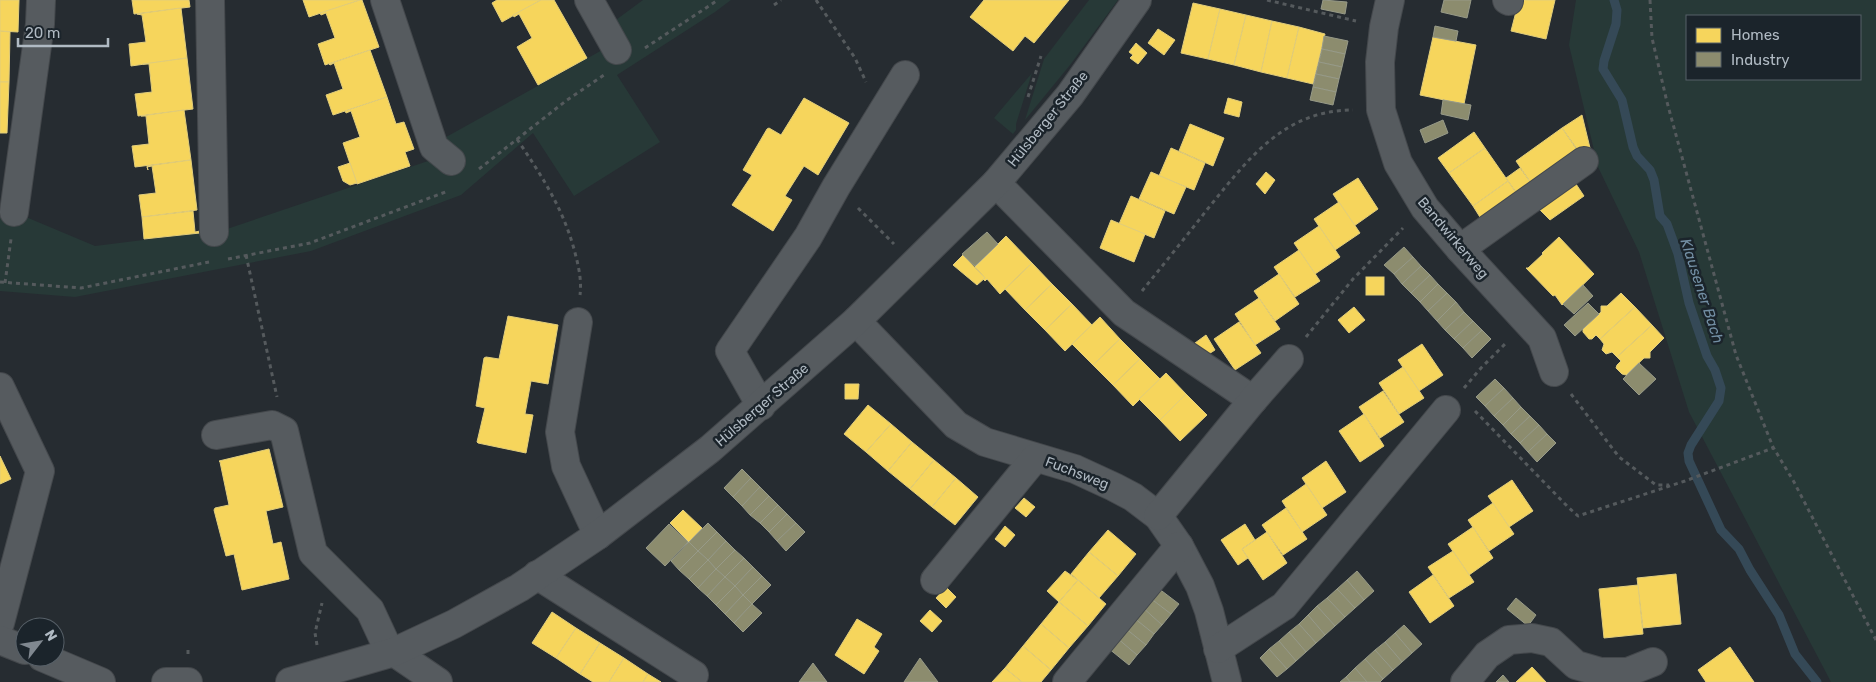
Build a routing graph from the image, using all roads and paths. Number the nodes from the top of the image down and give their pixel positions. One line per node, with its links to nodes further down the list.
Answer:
1 (41, 0): 30 (street)
2 (210, 0): 31 (street)
3 (384, 0): 23 (street)
4 (589, 0): 15 (street)
5 (718, 0): 14 (path)
6 (781, 0): 12 (path)
7 (816, 0): 21 (path)
8 (1137, 0): 26 (street, Hülsberger Straße)
9 (1267, 0): 13 (path)
10 (1390, 0): 20 (street, Bandwirkerweg)
11 (1650, 0): 51 (path)
12 (774, 5)
13 (1352, 20)
14 (674, 30)
15 (617, 50)
16 (1041, 56): 19 (path)
17 (905, 75): 21 (street)
18 (601, 77): 22 (path)
19 (1028, 99)
20 (1381, 110): 29 (street, Bandwirkerweg); 39 (path)
21 (876, 122): 48 (street)
22 (516, 139): 25 (path); 41 (path)
23 (451, 161)
24 (1584, 161): 33 (street)
25 (483, 166)
26 (996, 183): 39 (street); 40 (street, Hülsberger Straße)
27 (421, 201): 34 (path)
28 (855, 205): 32 (path)
29 (1424, 208): 33 (street, Bandwirkerweg); 43 (path)
30 (14, 212): 38 (path)
31 (214, 232)
32 (883, 233)
33 (1460, 249): 44 (street, Bandwirkerweg)
34 (246, 255): 35 (path); 49 (path)
35 (223, 259)
36 (216, 261): 38 (path)
37 (0, 282): 38 (path)
38 (5, 283)
39 (1124, 313): 46 (street)
40 (856, 321): 48 (street, Hülsberger Straße); 52 (street, Fuchsweg)
41 (578, 322): 55 (street)
42 (1495, 356): 47 (path)
43 (1289, 359): 46 (street)
44 (1554, 372): 53 (path)
45 (0, 387): 59 (street)
46 (1253, 400): 54 (street)
47 (1459, 404): 53 (path); 63 (street)
48 (761, 406): 55 (street, Hülsberger Straße)
49 (284, 431): 50 (street); 64 (street)
50 (216, 435)
51 (1773, 448): 53 (path); 61 (path)
52 (1035, 458): 54 (street, Fuchsweg); 58 (street)
53 (1672, 485)
54 (1158, 516): 56 (street, Fuchsweg)
55 (598, 535): 57 (street, Hülsberger Straße)
56 (1179, 546): 63 (street, Fuchsweg); 73 (street)
57 (538, 575): 64 (street, Hülsberger Straße); 67 (street)
58 (935, 580)
59 (0, 623)
60 (0, 640): 62 (street)
61 (1876, 640)
62 (15, 646)
63 (1218, 649): 74 (street, Fuchsweg)
64 (392, 652): 71 (street, Hülsberger Straße); 72 (street)
65 (1653, 662): 75 (street)
66 (65, 667): 68 (street)
67 (694, 675)
68 (101, 682)
69 (166, 682): 70 (street)
70 (188, 682)
71 (290, 682)
72 (438, 682)
73 (1067, 682)
74 (1227, 682)
75 (1465, 682)

